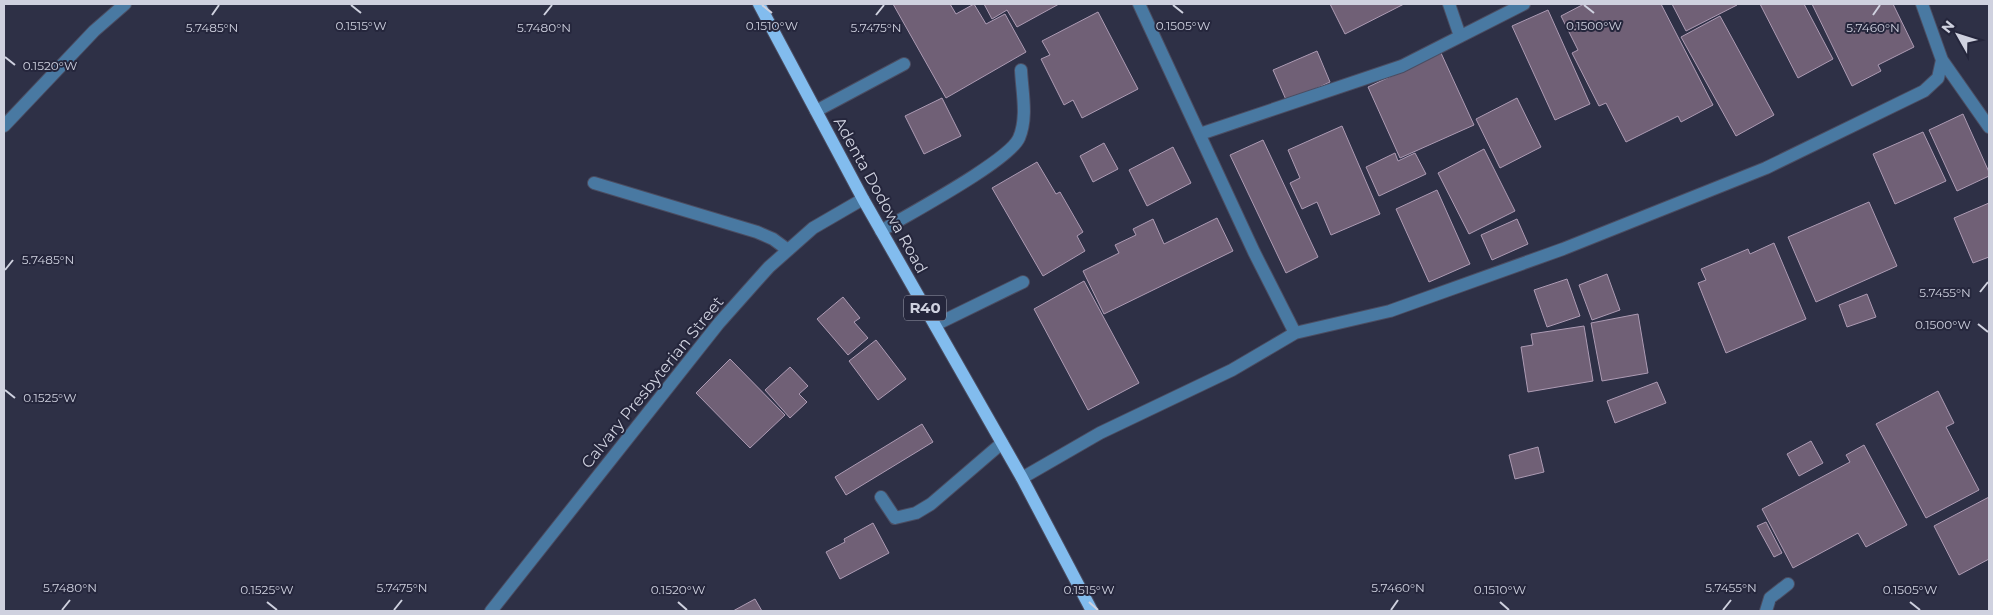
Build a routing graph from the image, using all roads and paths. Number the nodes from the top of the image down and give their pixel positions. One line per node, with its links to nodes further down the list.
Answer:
1 (125, 4): 12 (street)
2 (759, 4): 11 (main road, Adenta Dodowa Road / R40)
3 (1139, 4): 14 (street)
4 (1449, 4): 7 (street)
5 (1524, 4): 7 (street)
6 (1922, 4): 8 (street)
7 (1460, 36): 14 (street)
8 (1942, 60): 13 (street); 21 (street)
9 (904, 64): 11 (street)
10 (1021, 70): 17 (street)
11 (816, 111): 16 (main road, Adenta Dodowa Road / R40)
12 (4, 126)
13 (1989, 127)
14 (1200, 134): 21 (street)
15 (594, 183): 18 (street)
16 (863, 199): 17 (main road, Adenta Dodowa Road / R40); 18 (street, Calvary Presbyterian Street)
17 (881, 231): 20 (main road, Adenta Dodowa Road / R40)
18 (788, 250): 26 (street, Calvary Presbyterian Street)
19 (1023, 282): 20 (street)
20 (935, 325): 22 (main road, Adenta Dodowa Road / R40)
21 (1295, 333): 23 (street)
22 (1002, 443): 23 (main road, Adenta Dodowa Road / R40); 24 (street)
23 (1022, 478): 27 (main road, Adenta Dodowa Road / R40)
24 (881, 497)
25 (1788, 584): 28 (street)
26 (491, 611)
27 (1092, 611)
28 (1766, 611)

